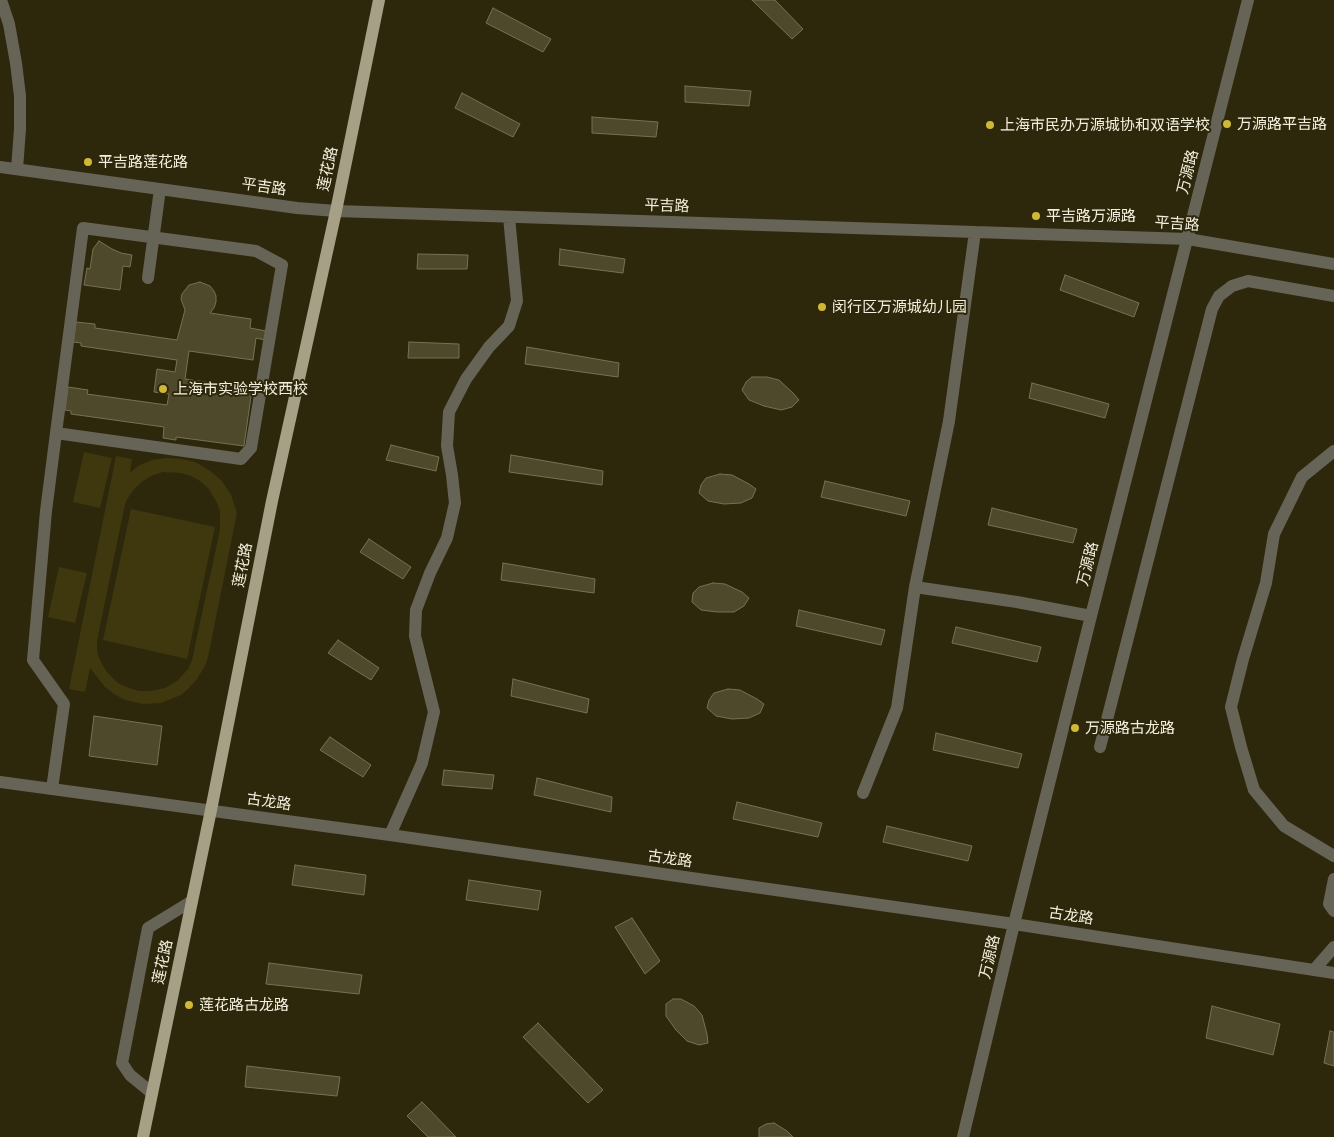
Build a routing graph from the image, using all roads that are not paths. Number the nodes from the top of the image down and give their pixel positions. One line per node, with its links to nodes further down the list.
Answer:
1 (1, 0): 5 (street)
2 (379, 0): 7 (main road, 莲花路)
3 (1248, 0): 11 (street, 万源路)
4 (0, 167): 5 (street, 平吉路)
5 (17, 169): 6 (street, 平吉路)
6 (160, 189): 7 (street, 平吉路); 10 (street)
7 (336, 211): 8 (street, 平吉路); 23 (main road, 莲花路)
8 (509, 217): 9 (street, 平吉路); 24 (street)
9 (975, 232): 11 (street, 平吉路); 17 (street)
10 (154, 238): 13 (street); 15 (street); 15 (street)
11 (1188, 239): 12 (street, 平吉路); 18 (street, 万源路)
12 (1334, 264)
13 (148, 278)
14 (1334, 296): 19 (street)
15 (56, 433): 21 (street)
16 (1334, 451): 25 (street)
17 (914, 587): 18 (street); 22 (street)
18 (1091, 616): 29 (street, 万源路)
19 (1100, 747)
20 (0, 782): 21 (street, 古龙路)
21 (52, 789): 23 (street, 古龙路)
22 (863, 793)
23 (211, 810): 24 (street, 古龙路); 27 (main road, 莲花路)
24 (390, 835): 29 (street, 古龙路)
25 (1334, 856)
26 (1334, 879): 28 (street)
27 (192, 901): 33 (main road, 莲花路); 33 (street)
28 (1334, 911)
29 (1014, 924): 31 (street, 古龙路); 35 (street, 万源路)
30 (1334, 947): 31 (street)
31 (1314, 970): 32 (street, 古龙路)
32 (1334, 973)
33 (152, 1093): 34 (main road, 莲花路)
34 (143, 1137)
35 (963, 1137)

